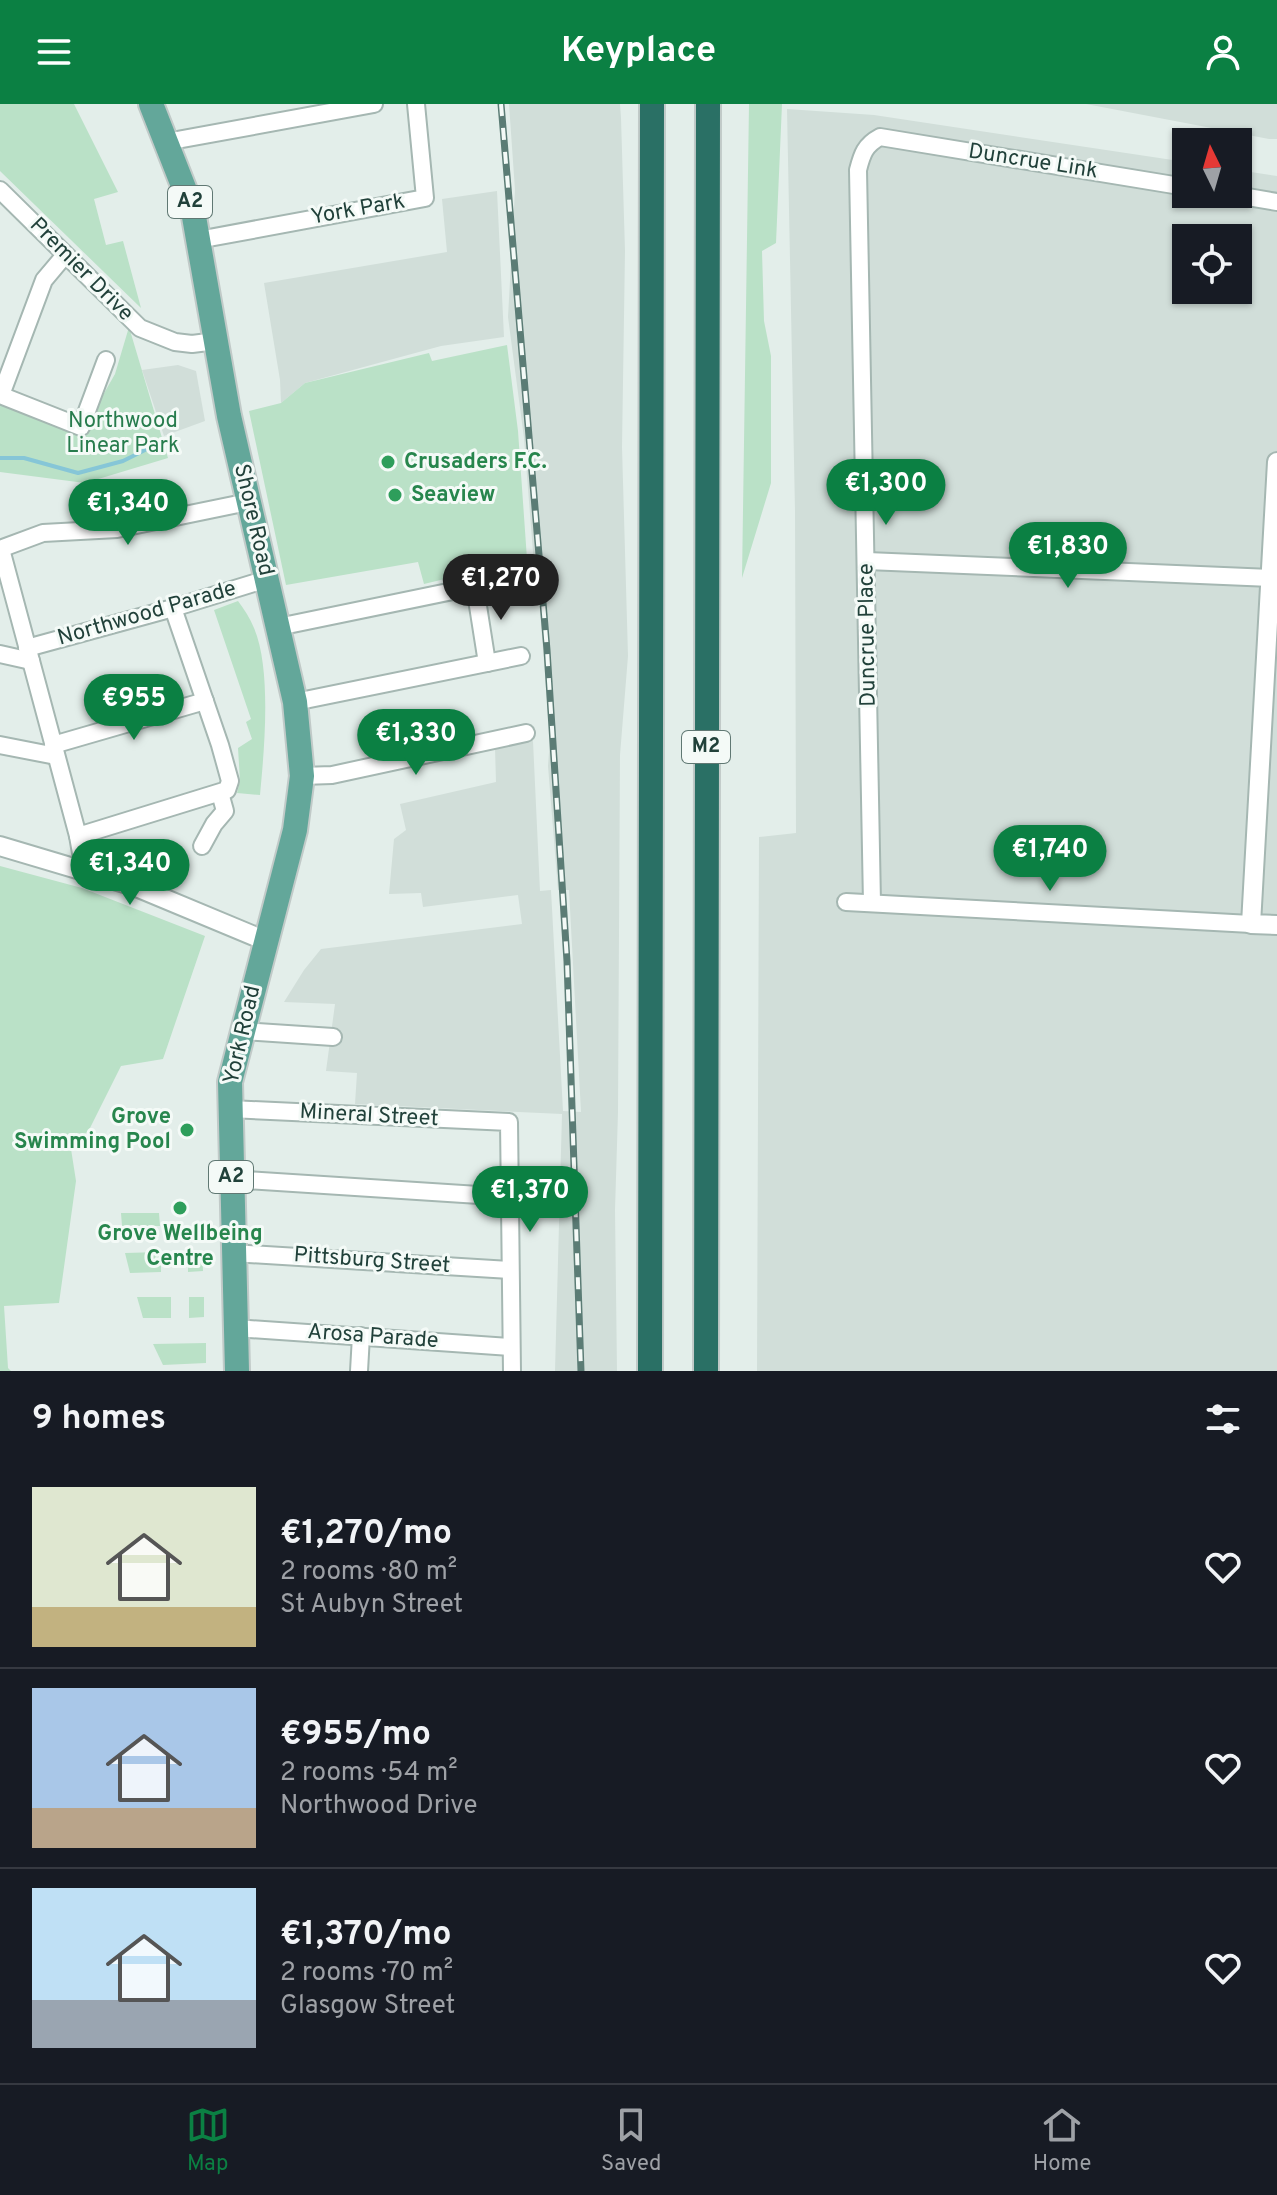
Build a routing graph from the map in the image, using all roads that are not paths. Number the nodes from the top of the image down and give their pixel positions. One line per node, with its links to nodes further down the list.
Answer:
1 (151, 104): 8 (main road, Shore Road / A2)
2 (374, 104): 8 (street)
3 (416, 104): 14 (street, York Park)
4 (643, 104): 9 (highway)
5 (652, 104): 9 (highway, M2)
6 (709, 110): 63 (highway, M2)
7 (880, 137): 10 (street, Duncrue Link); 22 (street, Duncrue Place)
8 (166, 142): 14 (main road, Shore Road / A2)
9 (652, 152): 62 (highway, M2)
10 (1172, 185)
11 (0, 190): 15 (street, Premier Drive)
12 (1252, 198): 13 (street)
13 (1277, 202)
14 (198, 240): 16 (main road, Shore Road / A2)
15 (65, 255): 16 (street, Premier Drive); 18 (street)
16 (216, 341): 20 (main road, Shore Road / A2)
17 (106, 360): 18 (street)
18 (0, 395)
19 (1277, 462): 23 (street)
20 (248, 502): 21 (street); 24 (main road, Shore Road / A2)
21 (1, 549): 30 (street)
22 (867, 561): 23 (street); 45 (street, Duncrue Place)
23 (1271, 578): 46 (street)
24 (267, 579): 27 (street, Northwood Parade); 28 (main road, Shore Road / A2)
25 (511, 579): 26 (street)
26 (475, 587): 28 (street); 32 (street)
27 (173, 608): 30 (street, Northwood Parade); 33 (street)
28 (278, 627): 34 (main road, Shore Road / A2)
29 (0, 654): 30 (street, Northwood Parade)
30 (29, 654): 37 (street)
31 (521, 656): 32 (street)
32 (487, 663): 34 (street)
33 (205, 701): 37 (street); 39 (street)
34 (295, 702): 38 (main road, Shore Road / A2)
35 (526, 733): 38 (street)
36 (0, 745): 37 (street)
37 (54, 750): 40 (street)
38 (302, 776): 48 (main road, Shore Road / A2)
39 (220, 793): 40 (street); 42 (street)
40 (78, 836): 43 (street)
41 (0, 846): 43 (street)
42 (202, 846)
43 (84, 870): 48 (street)
44 (846, 902): 45 (street)
45 (872, 903): 46 (street)
46 (1251, 924): 47 (street)
47 (1277, 925)
48 (266, 941): 49 (main road, York Road / A2)
49 (243, 1031): 50 (street); 51 (main road, York Road / A2)
50 (333, 1037)
51 (230, 1109): 52 (main road, York Road / A2); 53 (street, Mineral Street)
52 (231, 1182): 53 (street); 54 (main road, York Road / A2)
53 (510, 1197): 55 (street)
54 (233, 1253): 55 (street, Pittsburg Street); 56 (main road, York Road / A2)
55 (510, 1270): 58 (street)
56 (235, 1328): 57 (street, Arosa Parade); 59 (main road, York Road / A2)
57 (361, 1336): 58 (street, Arosa Parade); 60 (street)
58 (511, 1347): 61 (street)
59 (237, 1371)
60 (359, 1371)
61 (512, 1371)
62 (650, 1371)
63 (706, 1371)

